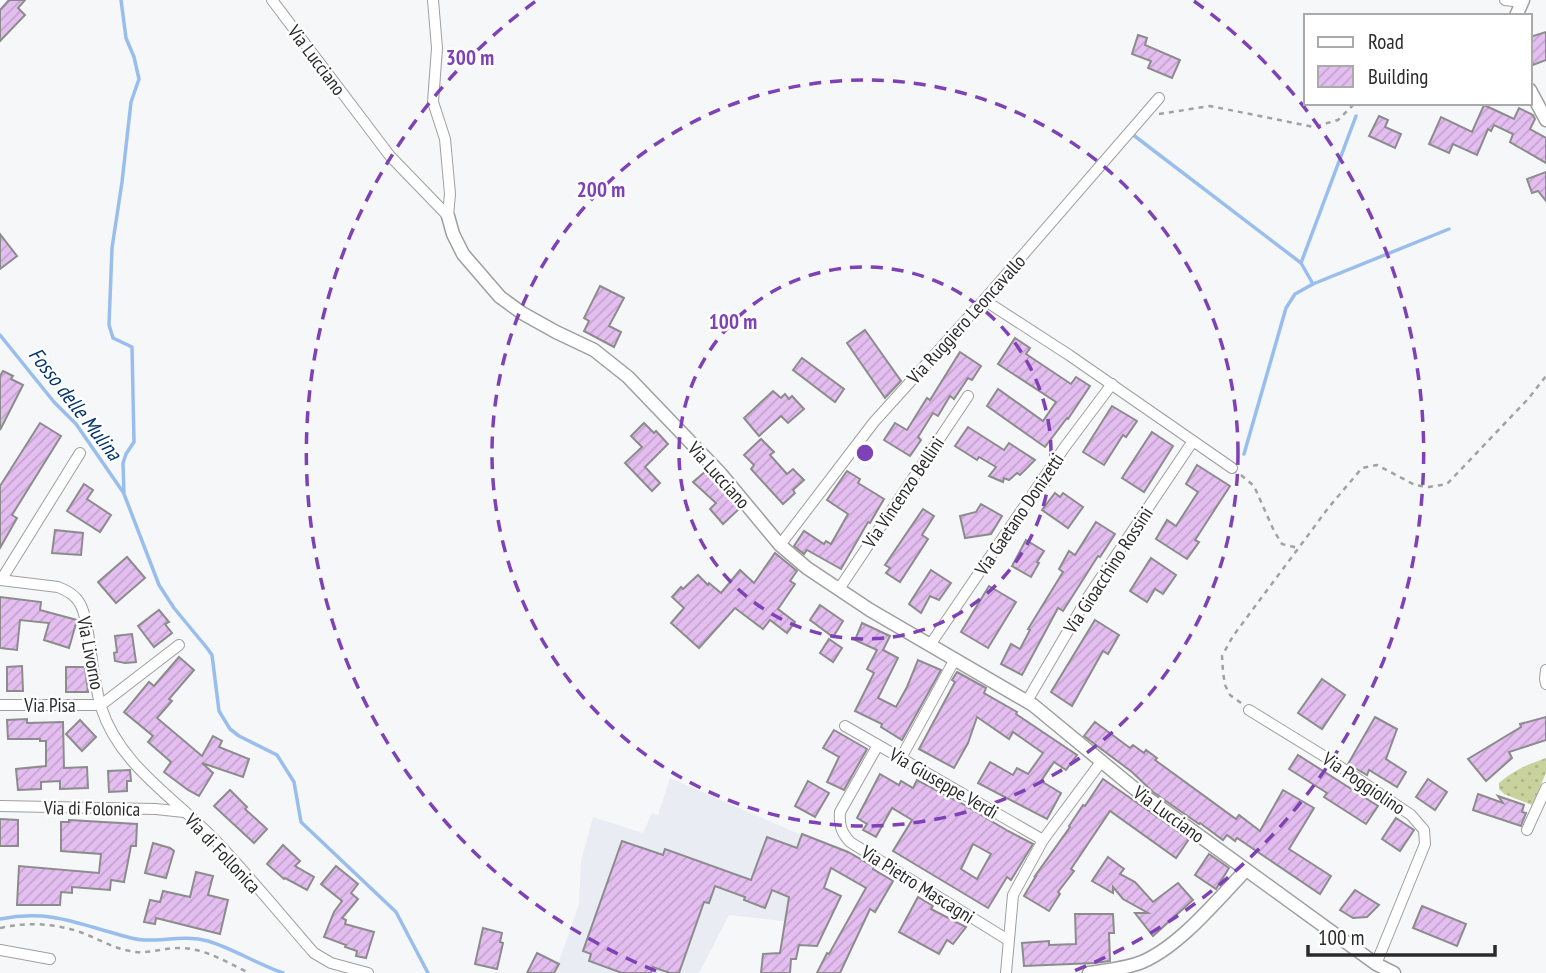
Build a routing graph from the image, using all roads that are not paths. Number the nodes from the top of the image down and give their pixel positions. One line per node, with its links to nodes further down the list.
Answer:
1 (272, 0): 8 (street, Via Lucciano)
2 (433, 0): 8 (street)
3 (1505, 0): 4 (street)
4 (1522, 1)
5 (1532, 94): 7 (street)
6 (1159, 98): 9 (street, Via Ruggiero Leoncavallo)
7 (1546, 120)
8 (448, 216): 15 (street, Via Lucciano)
9 (984, 300): 10 (street); 15 (street, Via Ruggiero Leoncavallo)
10 (1112, 384): 12 (street); 19 (street, Via Gaetano Donizetti)
11 (968, 396): 17 (street, Via Vincenzo Bellini)
12 (1193, 441): 14 (street); 23 (street, Via Gioacchino Rossini)
13 (80, 453): 16 (street)
14 (1232, 468)
15 (780, 545): 17 (street, Via Lucciano)
16 (1, 580): 25 (street, Via Livorno)
17 (839, 589): 19 (street, Via Lucciano)
18 (179, 645): 25 (street)
19 (930, 645): 20 (street, Via Lucciano)
20 (955, 659): 23 (street, Via Lucciano); 29 (street)
21 (1546, 670): 22 (street)
22 (1546, 684)
23 (1027, 701): 30 (street, Via Lucciano)
24 (0, 705): 25 (street, Via Pisa)
25 (101, 705): 33 (street, Via di Follonica)
26 (1249, 710): 40 (street, Via Poggiolino)
27 (845, 726): 28 (street, Via Giuseppe Verdi)
28 (878, 745): 29 (street, Via Giuseppe Verdi); 37 (street, Via Pietro Mascagni)
29 (901, 758): 35 (street, Via Giuseppe Verdi)
30 (1101, 762): 35 (street); 36 (street, Via Lucciano)
31 (1546, 788): 34 (street)
32 (0, 806): 33 (street, Via di Folonica)
33 (184, 811): 41 (street, Via di Follonica)
34 (1527, 830)
35 (1043, 840): 37 (street)
36 (1247, 870): 40 (street, Via Lucciano); 43 (street)
37 (1008, 940): 42 (street)
38 (0, 950): 39 (street)
39 (50, 959)
40 (1376, 964): 44 (street, Via Lucciano)
41 (368, 973)
42 (1006, 973)
43 (1089, 973)
44 (1394, 973)

